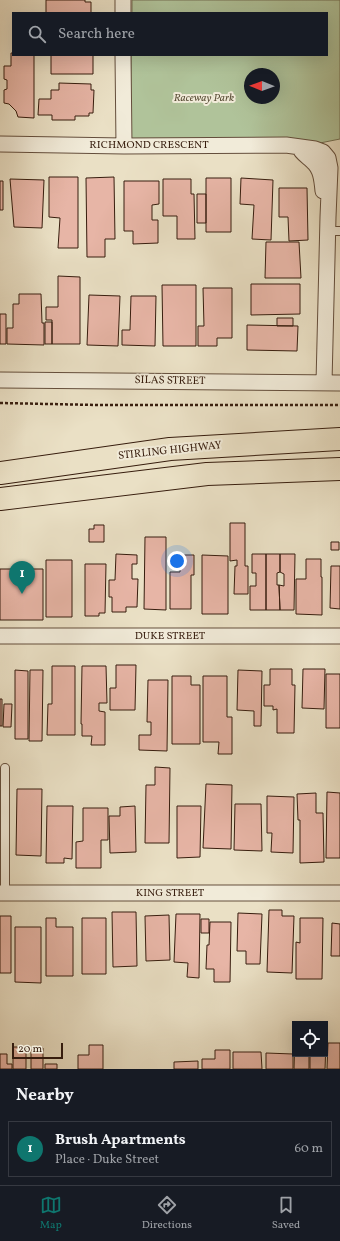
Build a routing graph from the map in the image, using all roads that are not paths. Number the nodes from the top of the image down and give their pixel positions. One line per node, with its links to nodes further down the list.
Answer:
1 (123, 0): 2 (street)
2 (123, 12)
3 (123, 56): 5 (street)
4 (0, 144): 5 (street, RICHMOND CRESCENT)
5 (124, 146): 6 (street, RICHMOND CRESCENT)
6 (299, 147): 7 (street, RICHMOND CRESCENT); 8 (street)
7 (334, 157): 8 (street)
8 (332, 226): 10 (street)
9 (0, 380): 10 (street, SILAS STREET)
10 (324, 383): 11 (street, SILAS STREET)
11 (340, 383)
12 (340, 439): 14 (highway, STIRLING HIGHWAY)
13 (340, 469): 15 (highway)
14 (0, 473)
15 (0, 498)
16 (0, 636): 17 (street, DUKE STREET)
17 (340, 636)
18 (5, 768): 19 (lane)
19 (3, 893): 20 (street, KING STREET)
20 (340, 893)

